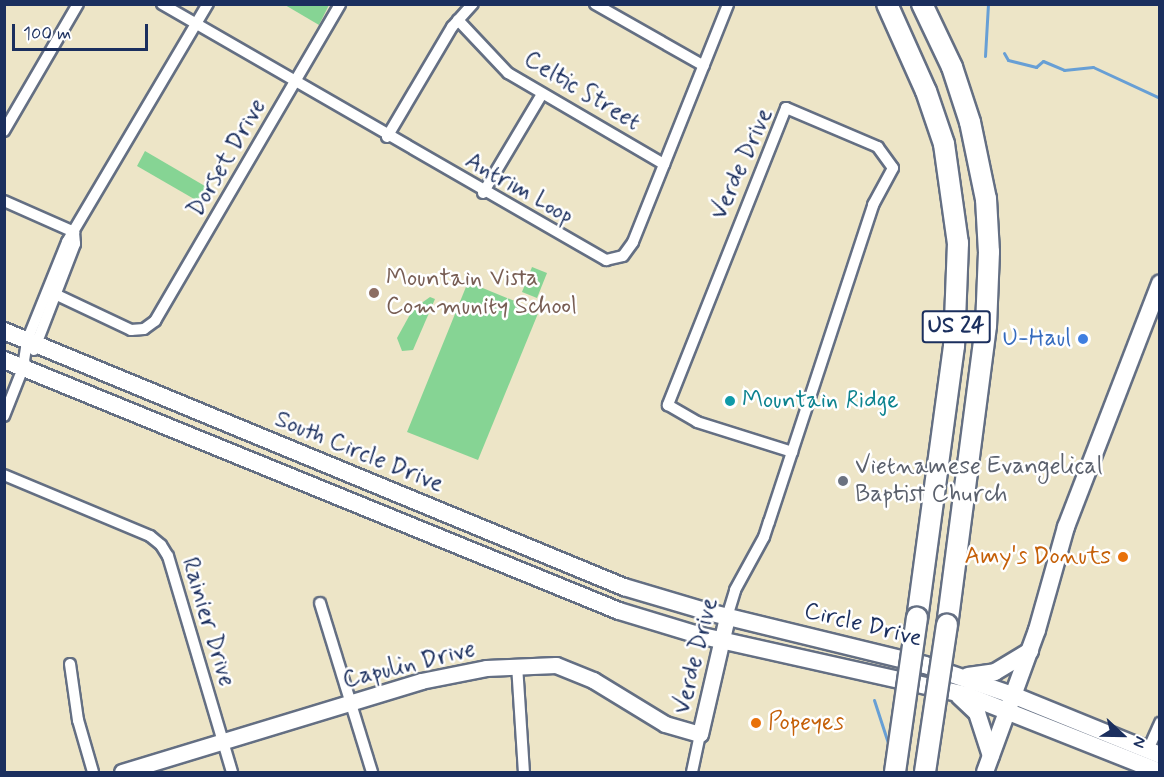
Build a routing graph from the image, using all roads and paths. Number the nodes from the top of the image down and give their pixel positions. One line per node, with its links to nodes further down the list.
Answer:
1 (78, 4): 17 (street)
2 (162, 4): 12 (street, Antrim Loop)
3 (208, 4): 12 (street)
4 (340, 4): 15 (street, Dorset Drive)
5 (473, 4): 11 (street)
6 (595, 4): 14 (street)
7 (728, 4): 14 (street, Antrim Loop)
8 (881, 4): 13 (highway)
9 (887, 4): 13 (highway, US 24)
10 (922, 4): 56 (highway, US 24, bridge)
11 (458, 20): 16 (street, Celtic Street); 18 (street)
12 (196, 25): 15 (street, Antrim Loop); 22 (street)
13 (906, 42): 55 (highway, US 24, bridge)
14 (704, 66): 19 (street, Antrim Loop)
15 (295, 84): 18 (street, Antrim Loop); 24 (street, Dorset Drive)
16 (542, 94): 19 (street, Celtic Street); 20 (street)
17 (4, 131)
18 (387, 137): 20 (street, Antrim Loop)
19 (664, 164): 20 (street, Antrim Loop)
20 (483, 193)
21 (4, 201): 22 (street)
22 (74, 232): 24 (street); 26 (street)
23 (1160, 284): 37 (main road)
24 (57, 295): 26 (street)
25 (4, 331): 26 (main road, South Circle Drive)
26 (32, 343): 28 (street); 33 (main road, South Circle Drive)
27 (4, 360): 28 (main road, South Circle Drive)
28 (23, 367): 29 (street); 35 (main road, South Circle Drive)
29 (4, 416)
30 (792, 452): 30 (street, Verde Drive); 34 (street, Verde Drive)
31 (4, 475): 46 (street, Rainier Drive)
32 (320, 603): 42 (street)
33 (698, 609): 34 (main road, Circle Drive)
34 (727, 617): 36 (street, Verde Drive); 40 (main road, Circle Drive)
35 (698, 635): 36 (main road, Circle Drive)
36 (721, 640): 41 (main road, Circle Drive); 45 (street, Verde Drive)
37 (1030, 651): 40 (main road); 43 (main road)
38 (70, 664): 49 (street)
39 (517, 666): 42 (street, Capulin Drive); 45 (street, Capulin Drive); 53 (street)
40 (958, 675): 43 (main road, Circle Drive)
41 (953, 692): 43 (main road, Circle Drive); 48 (main road)
42 (351, 702): 46 (street, Capulin Drive); 52 (street)
43 (1012, 704): 47 (main road); 48 (main road); 58 (main road)
44 (1160, 723): 47 (street)
45 (700, 734): 54 (street, Verde Drive)
46 (223, 741): 50 (street, Capulin Drive); 51 (street, Rainier Drive)
47 (1154, 752)
48 (991, 756): 57 (main road)
49 (93, 772)
50 (122, 772)
51 (232, 772)
52 (372, 772)
53 (524, 772)
54 (692, 772)
55 (895, 772)
56 (925, 772)
57 (985, 772)
58 (1160, 772)

